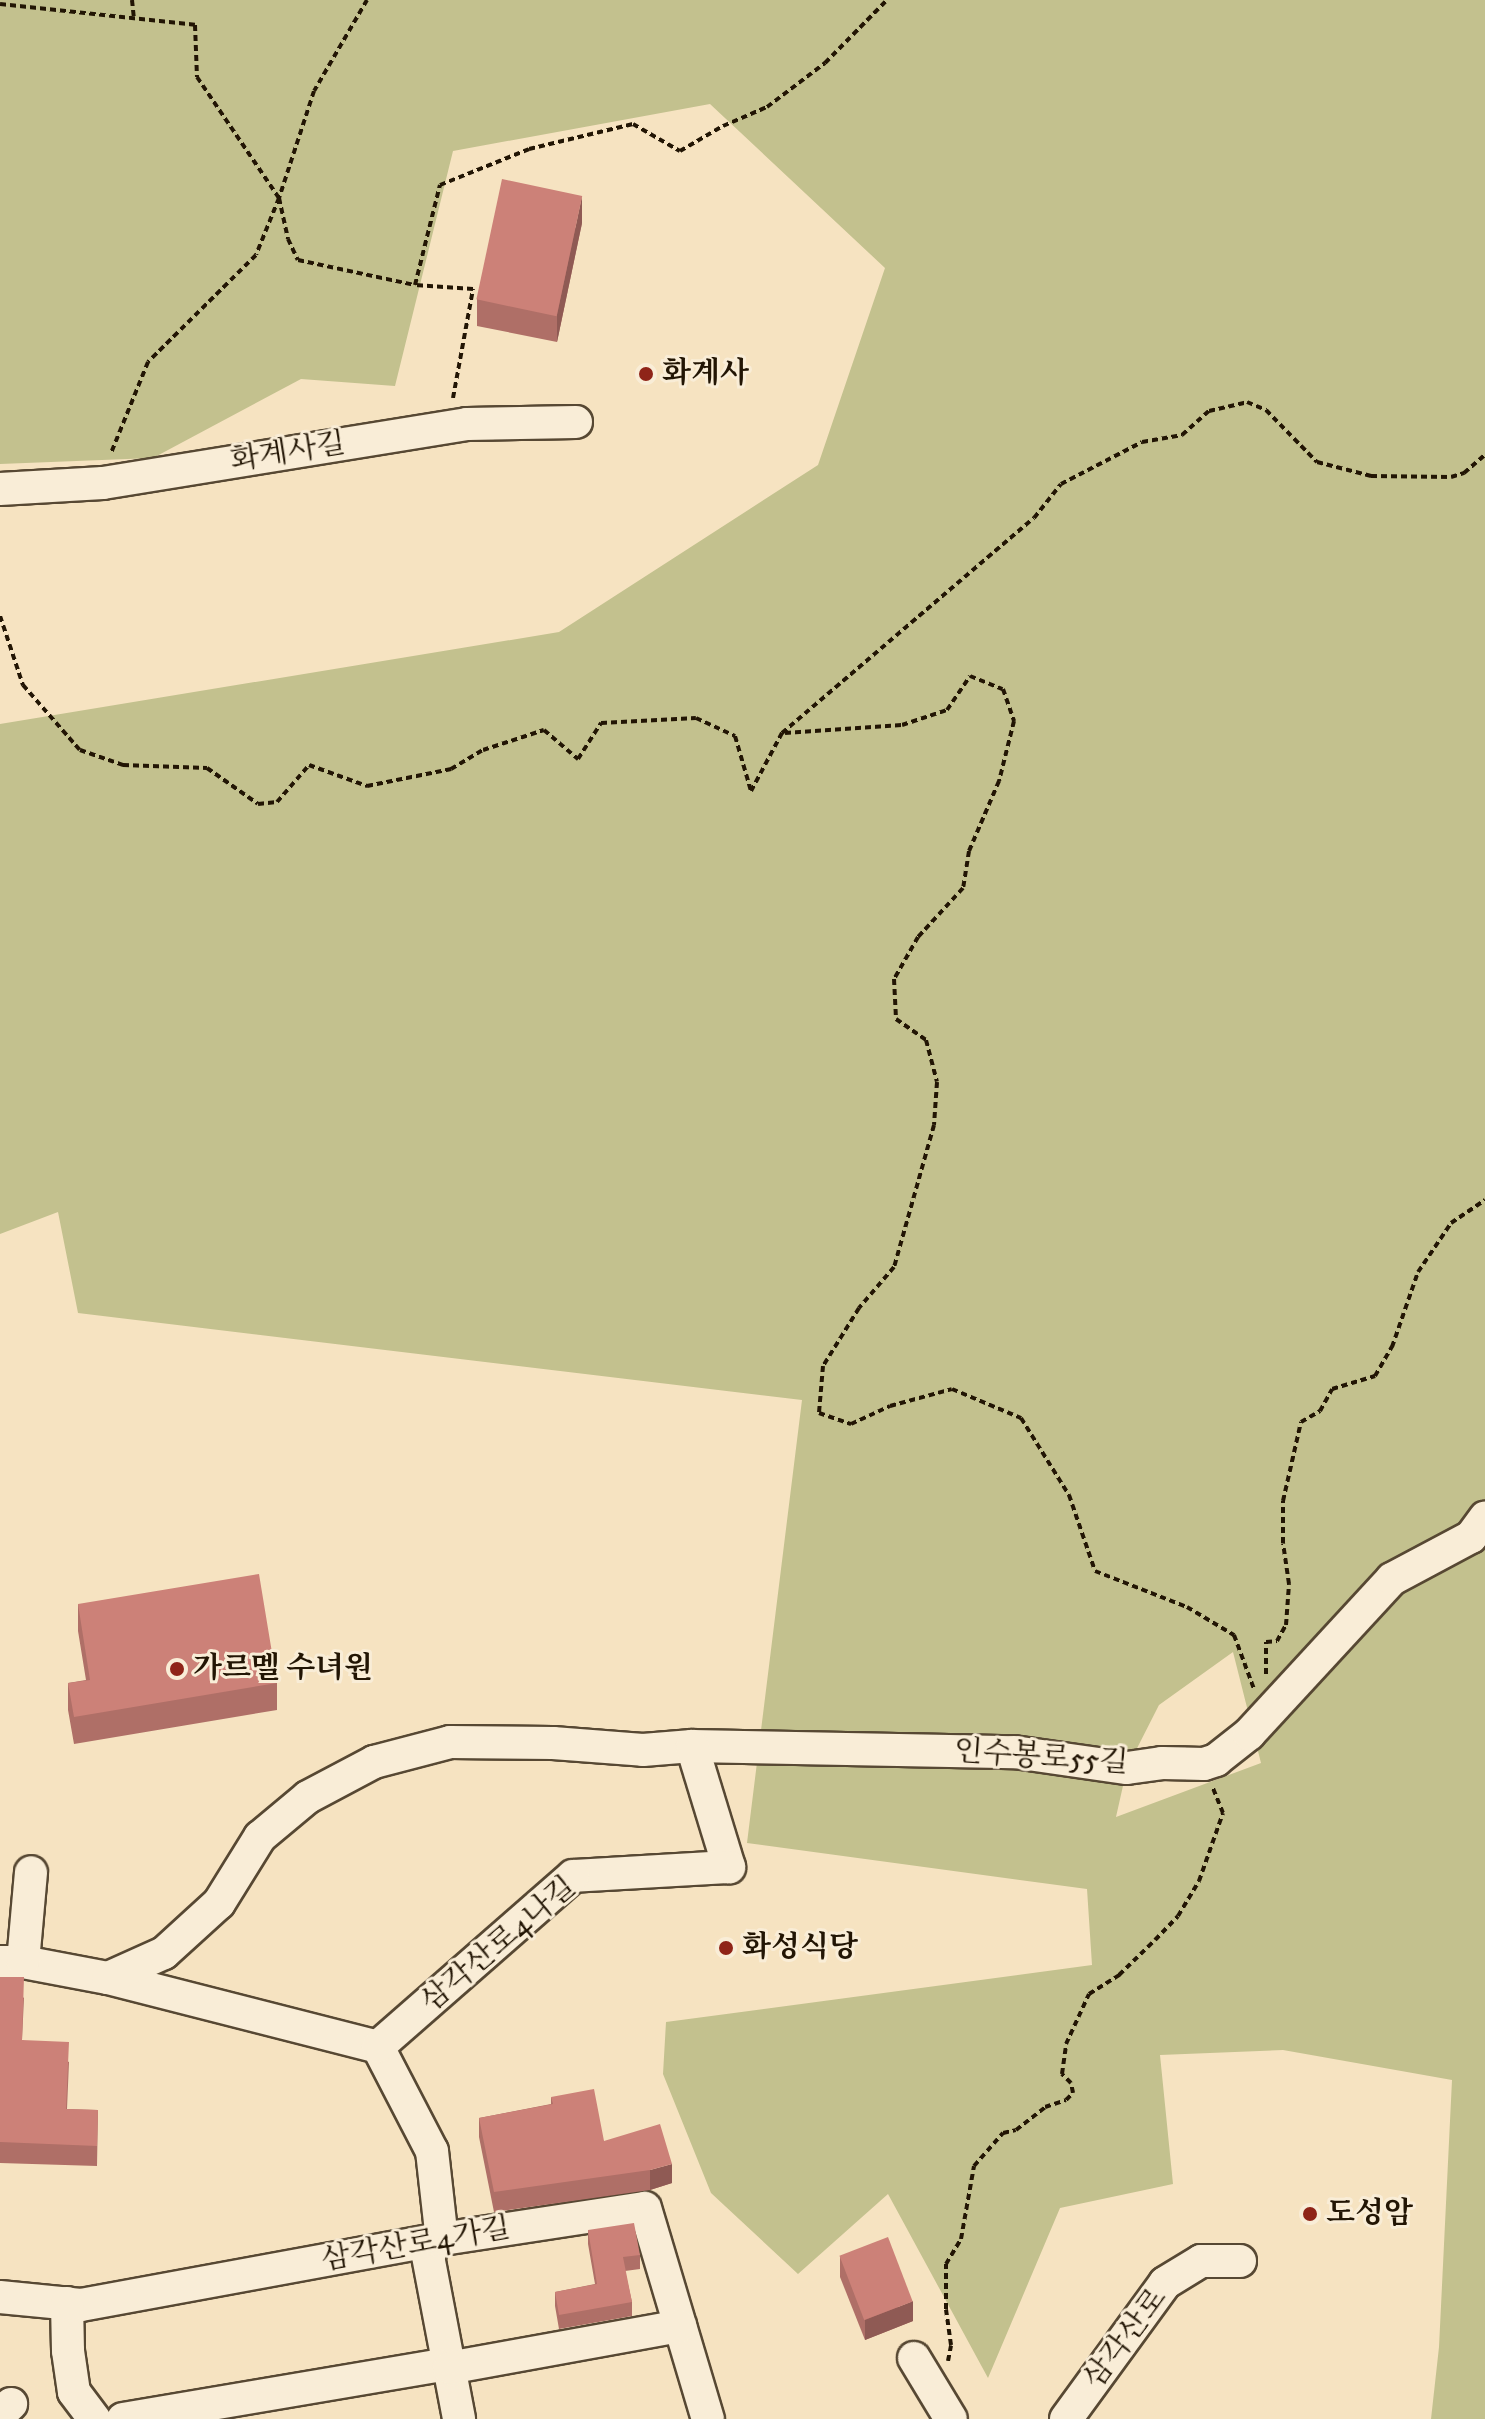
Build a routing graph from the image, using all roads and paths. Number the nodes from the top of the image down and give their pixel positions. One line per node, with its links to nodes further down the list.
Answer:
1 (132, 0): 5 (path)
2 (367, 0): 6 (path)
3 (887, 0): 7 (path)
4 (0, 4): 5 (path)
5 (134, 19): 6 (path)
6 (279, 198): 7 (path); 11 (path)
7 (415, 285): 9 (path)
8 (576, 422): 9 (street, 화계사길)
9 (448, 427): 12 (street, 화계사길)
10 (1485, 455): 14 (path)
11 (107, 462)
12 (0, 489)
13 (0, 616): 14 (path)
14 (782, 733): 18 (path)
15 (1485, 1200): 17 (path)
16 (1485, 1518): 20 (street)
17 (1266, 1681)
18 (1261, 1688)
19 (692, 1746): 20 (street, 인수봉로55길); 23 (street, 인수봉로55길); 24 (street, 삼각산로4나길)
20 (1216, 1760): 32 (path)
21 (31, 1872): 22 (street)
22 (11, 1962): 23 (street)
23 (108, 1978): 24 (street)
24 (378, 2047): 25 (street)
25 (436, 2240): 28 (street, 삼각산로4가길); 29 (street, 삼각산로4가길); 31 (street)
26 (1240, 2261): 37 (street, 삼각산로)
27 (0, 2297): 28 (street, 삼각산로4가길)
28 (67, 2303): 33 (street)
29 (680, 2326): 31 (street); 36 (street, 삼각산로4가길)
30 (914, 2358): 32 (street)
31 (449, 2368): 34 (street); 35 (street)
32 (945, 2409)
33 (94, 2419)
34 (123, 2419)
35 (459, 2419)
36 (708, 2419)
37 (1066, 2419)

